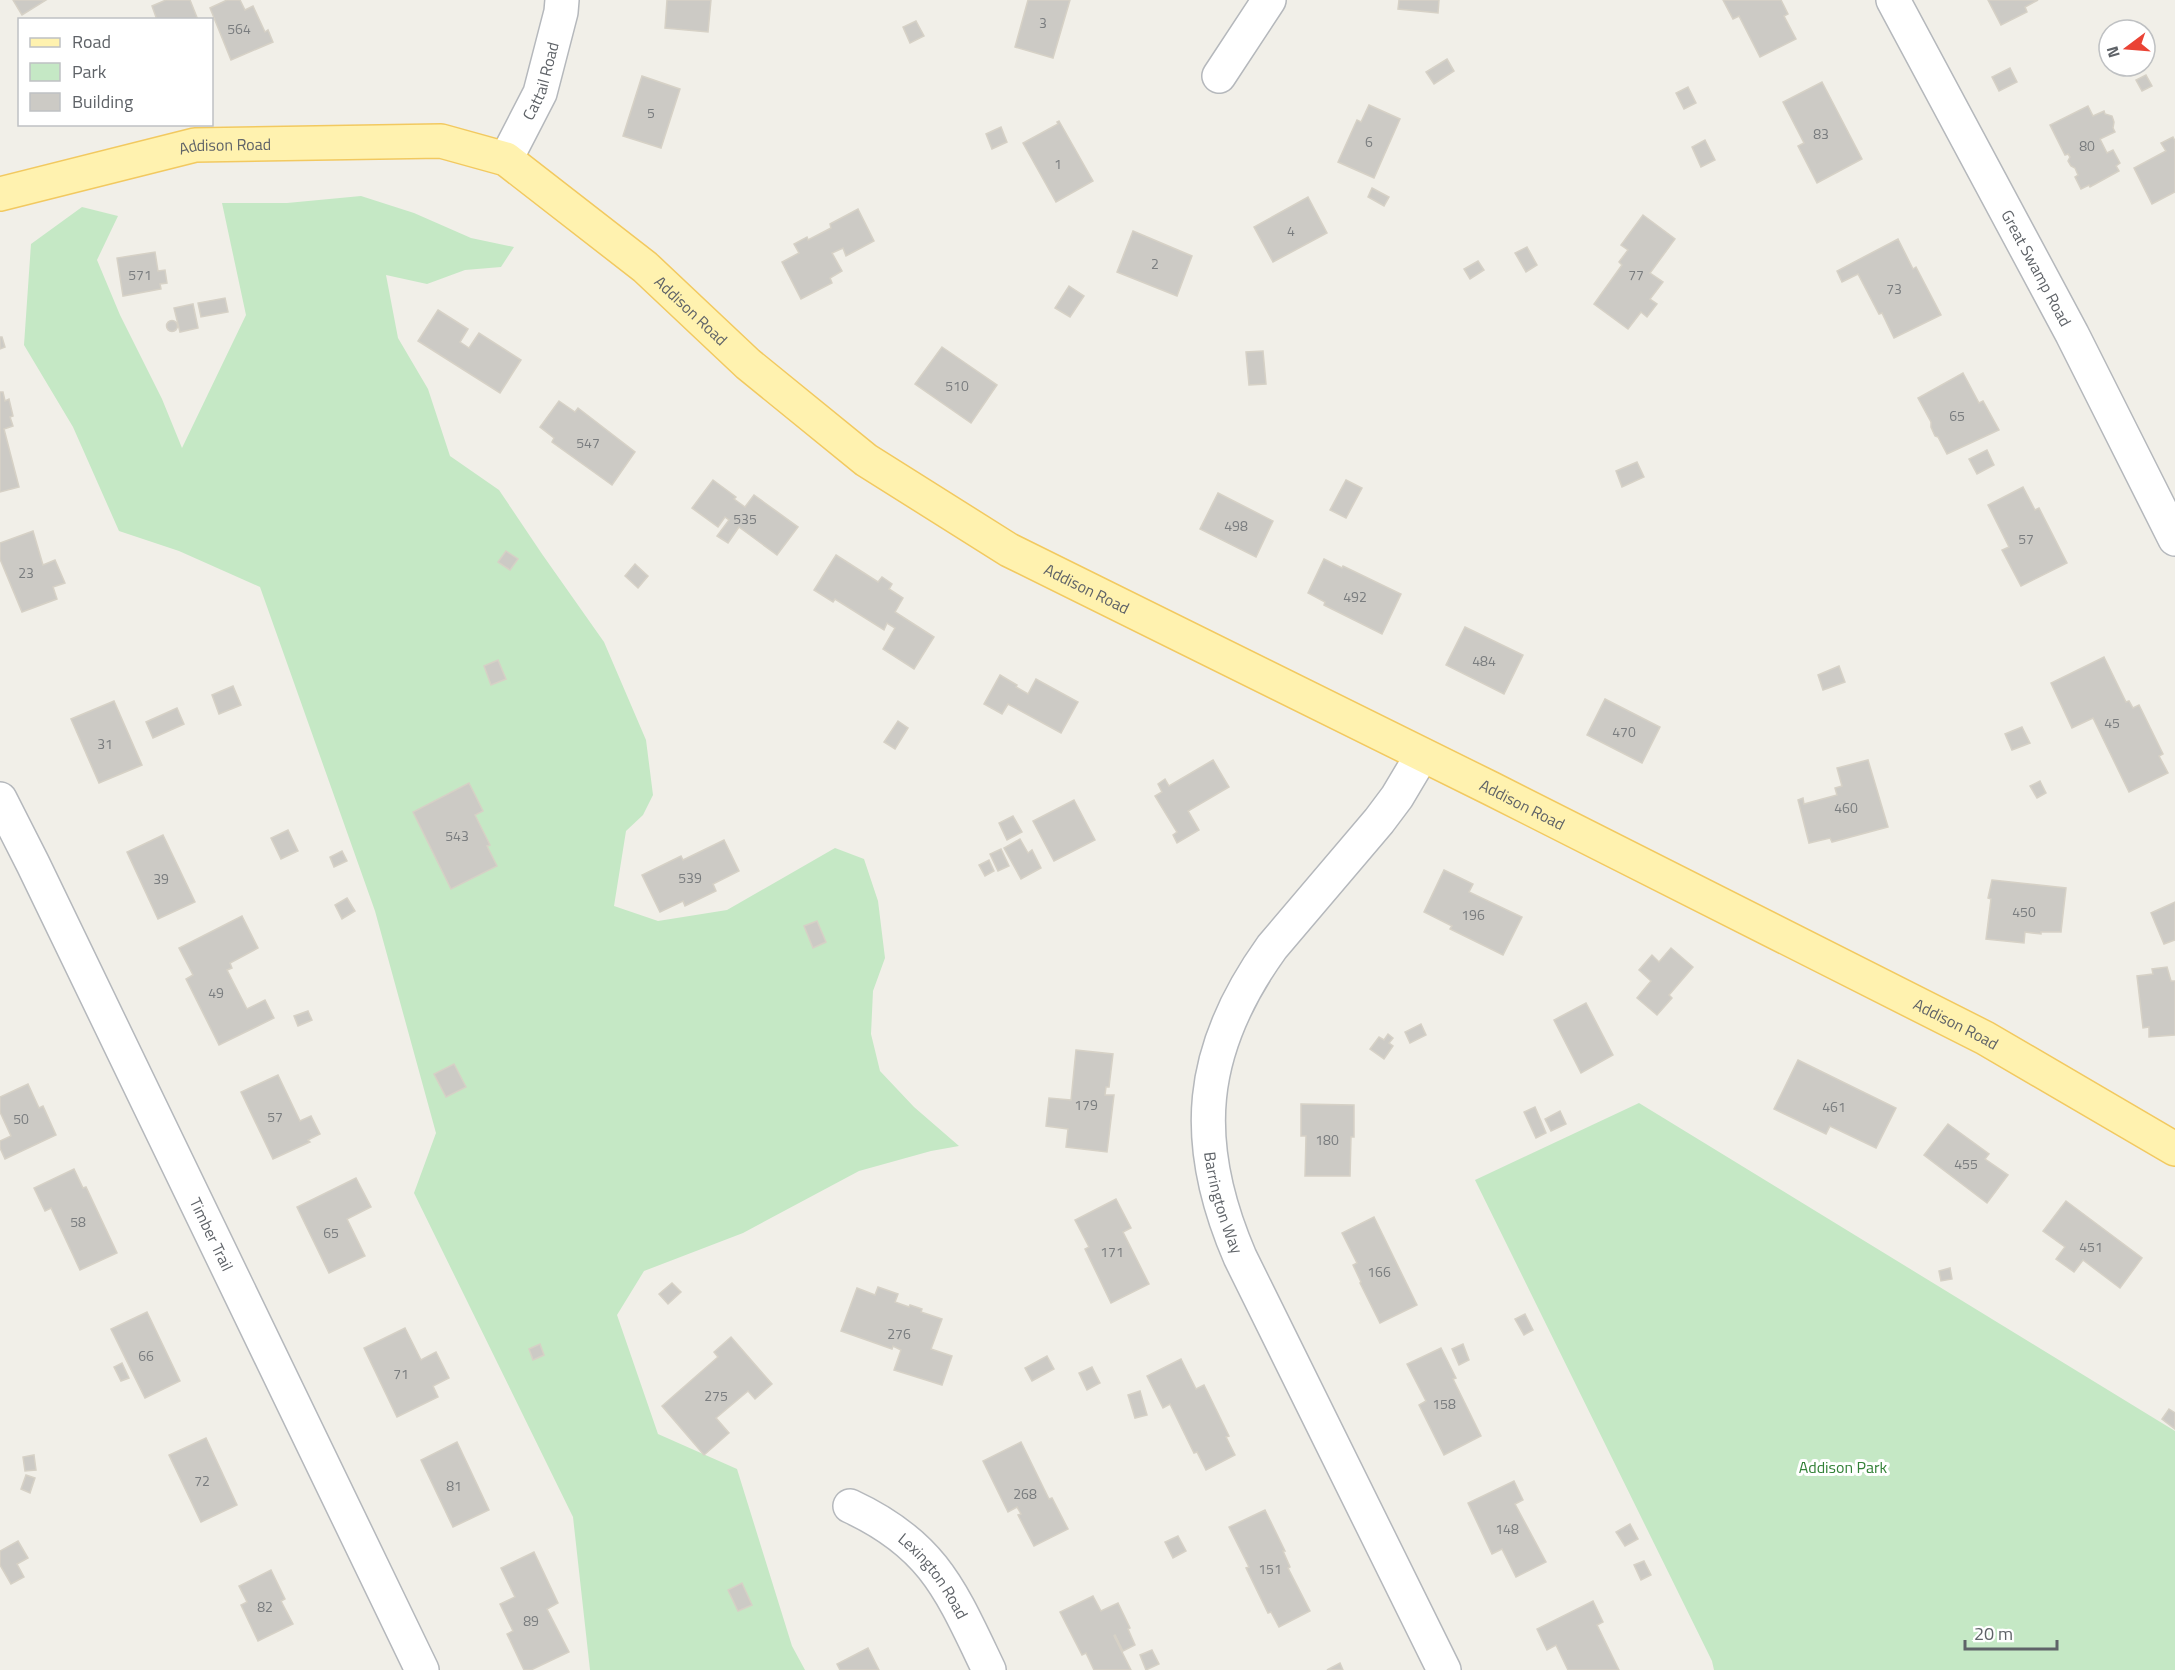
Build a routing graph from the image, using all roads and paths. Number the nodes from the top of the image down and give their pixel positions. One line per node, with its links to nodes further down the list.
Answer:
1 (562, 0): 5 (street, Cattail Road)
2 (1269, 0): 4 (street)
3 (1893, 0): 7 (street, Great Swamp Road)
4 (1219, 76)
5 (506, 159): 6 (main road, Addison Road); 8 (main road, Addison Road)
6 (7, 192)
7 (2175, 539)
8 (1422, 755): 10 (main road, Addison Road); 14 (street, Barrington Way)
9 (0, 799): 12 (street, Timber Trail)
10 (2175, 1149)
11 (850, 1506): 13 (street, Lexington Road)
12 (422, 1670)
13 (989, 1670)
14 (1444, 1670)

